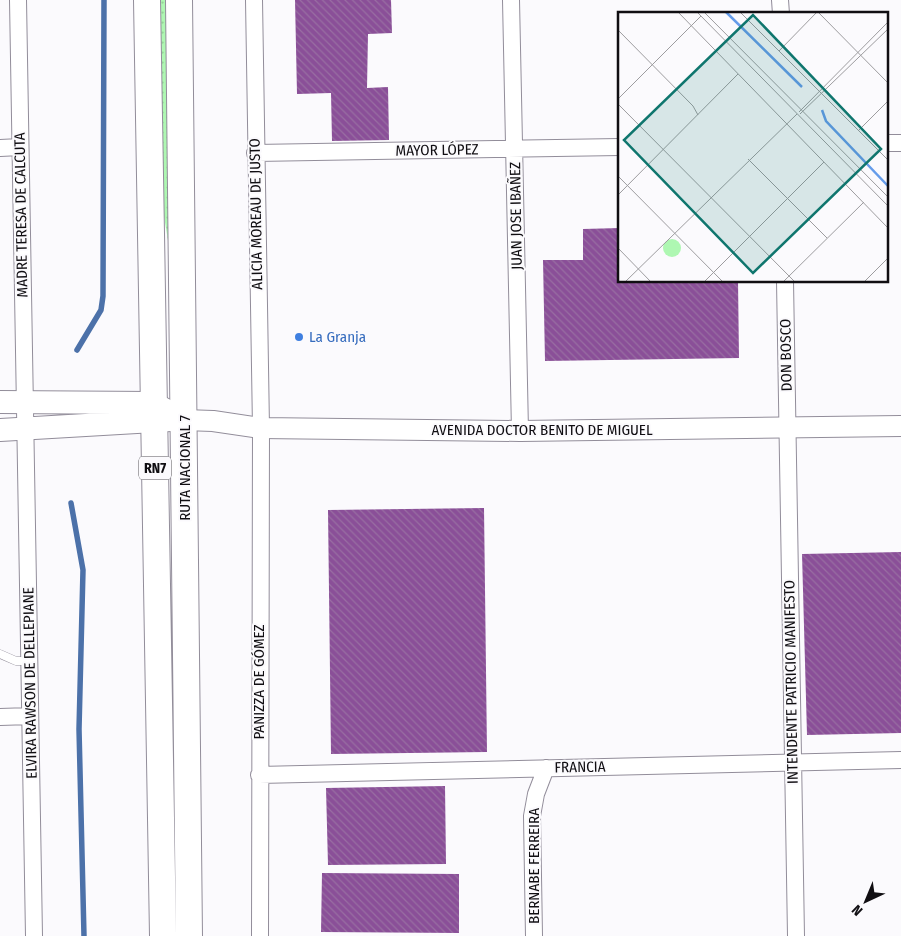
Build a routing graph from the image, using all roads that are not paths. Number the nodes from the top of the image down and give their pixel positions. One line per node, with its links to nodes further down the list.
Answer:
1 (18, 0): 8 (street, MADRE TERESA DE CALCUTA)
2 (147, 0): 16 (highway, RN7)
3 (179, 0): 17 (highway, RUTA NACIONAL 7 / RN7)
4 (254, 0): 12 (street, ALICIA MOREAU DE JUSTO)
5 (511, 0): 11 (street, JUAN JOSE IBAÑEZ)
6 (888, 143): 7 (street)
7 (901, 143)
8 (20, 147): 10 (street); 14 (street, MADRE TERESA DE CALCUTA)
9 (618, 147): 11 (street, MAYOR LÓPEZ)
10 (0, 148)
11 (514, 149): 12 (street, MAYOR LÓPEZ); 23 (street, JUAN JOSE IBAÑEZ)
12 (255, 153): 19 (street, ALICIA MOREAU DE JUSTO)
13 (785, 282): 20 (street, DON BOSCO)
14 (25, 401): 15 (main road, AVENIDA DOCTOR BENITO DE MIGUEL); 16 (main road, AVENIDA DOCTOR BENITO DE MIGUEL); 22 (street, MADRE TERESA DE CALCUTA)
15 (0, 402)
16 (154, 412): 17 (main road, AVENIDA DOCTOR BENITO DE MIGUEL); 22 (main road); 33 (highway, RN7)
17 (184, 420): 19 (street, AVENIDA DOCTOR BENITO DE MIGUEL); 34 (highway, RUTA NACIONAL 7 / RN7)
18 (901, 426): 20 (street, AVENIDA DOCTOR BENITO DE MIGUEL)
19 (261, 428): 23 (street, AVENIDA DOCTOR BENITO DE MIGUEL); 31 (street, PANIZZA DE GÓMEZ)
20 (787, 428): 23 (street, AVENIDA DOCTOR BENITO DE MIGUEL); 29 (street, INTENDENTE PATRICIO MANIFESTO)
21 (0, 430): 22 (main road)
22 (25, 430): 25 (street, ELVIRA RAWSON DE DELLEPIANE)
23 (520, 431)
24 (0, 654): 25 (lane)
25 (30, 661): 26 (street, ELVIRA RAWSON DE DELLEPIANE)
26 (30, 716): 27 (street); 32 (street, ELVIRA RAWSON DE DELLEPIANE)
27 (0, 717)
28 (901, 760): 29 (street, FRANCIA)
29 (793, 762): 30 (street, FRANCIA); 37 (street, INTENDENTE PATRICIO MANIFESTO)
30 (546, 768): 31 (street, FRANCIA); 36 (street, BERNABE FERREIRA)
31 (259, 775): 35 (street, PANIZZA DE GÓMEZ)
32 (34, 936)
33 (163, 936)
34 (189, 936)
35 (260, 936)
36 (534, 936)
37 (796, 936)

